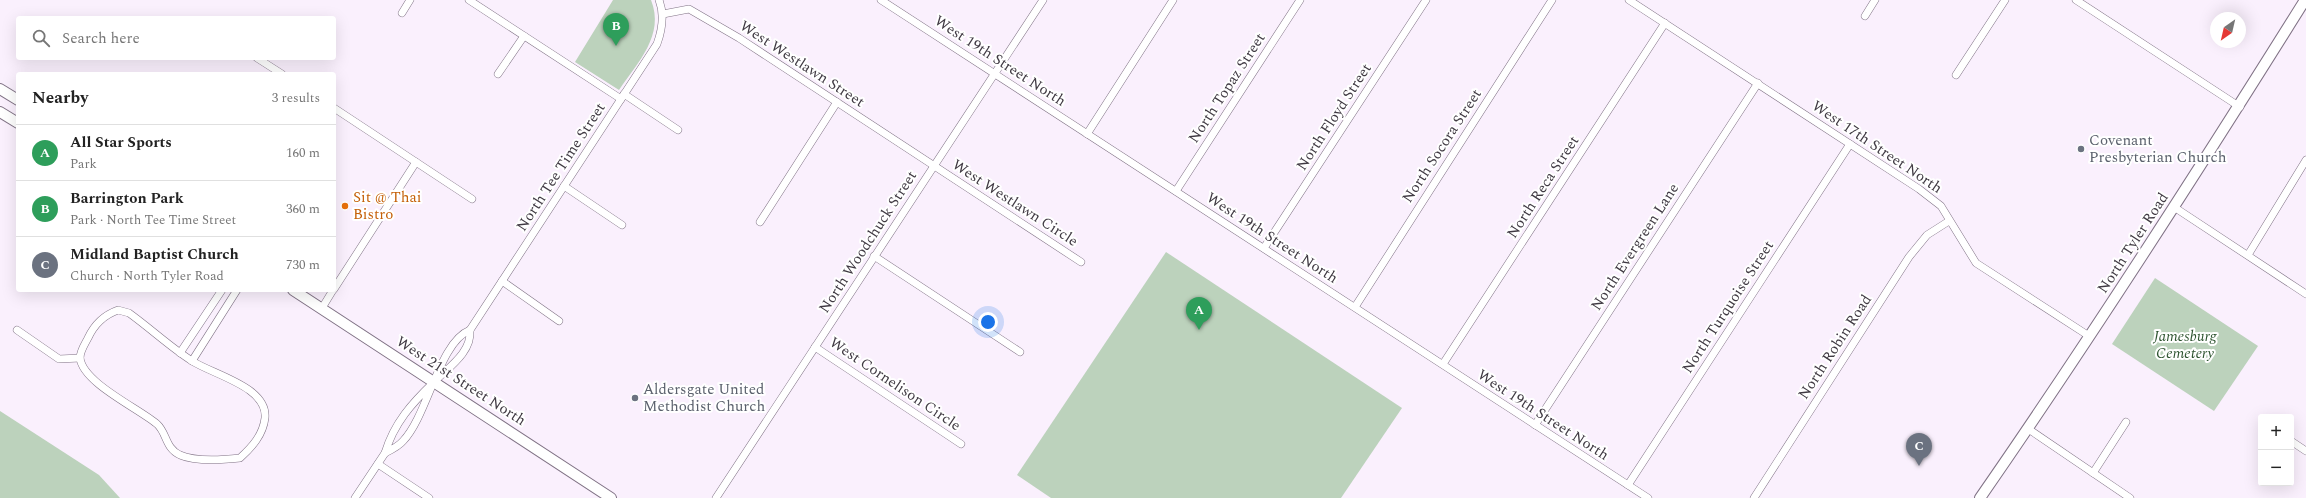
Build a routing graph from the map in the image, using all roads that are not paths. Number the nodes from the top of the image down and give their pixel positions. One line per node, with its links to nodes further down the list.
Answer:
1 (410, 0): 15 (street)
2 (469, 0): 19 (street)
3 (659, 0): 16 (street)
4 (881, 0): 22 (street, West 19th Street North)
5 (1043, 0): 22 (street, North Woodchuck Street)
6 (1173, 0): 35 (street)
7 (1300, 0): 41 (street, North Topaz Street)
8 (1426, 0): 47 (street, North Floyd Street)
9 (1552, 0): 58 (street, North Socora Street)
10 (1629, 0): 18 (street, West 17th Street North)
11 (1875, 0): 17 (street)
12 (2005, 0): 24 (street)
13 (2076, 0): 30 (street)
14 (2305, 0): 30 (main road, North Tyler Road)
15 (402, 13)
16 (663, 14): 27 (street, North Tee Time Street); 29 (street, West Westlawn Street)
17 (1865, 16)
18 (1665, 23): 25 (street, West 17th Street North); 69 (street, North Reca Street)
19 (524, 36): 23 (street); 27 (street)
20 (260, 60): 21 (street)
21 (279, 72)
22 (994, 73): 35 (street, West 19th Street North); 39 (street, North Woodchuck Street)
23 (498, 74)
24 (1956, 75)
25 (1758, 83): 36 (street, West 17th Street North); 72 (street, North Evergreen Lane)
26 (0, 89): 28 (main road)
27 (623, 97): 34 (street); 40 (street, North Tee Time Street)
28 (16, 99)
29 (837, 102): 39 (street, West Westlawn Street); 45 (street)
30 (2240, 107): 43 (main road, North Tyler Road)
31 (336, 109): 38 (street)
32 (0, 112): 33 (main road)
33 (16, 122)
34 (678, 130)
35 (1087, 134): 41 (street, West 19th Street North)
36 (1850, 144): 44 (street, West 17th Street North); 80 (street, North Turquoise Street)
37 (2306, 160): 48 (street)
38 (416, 162): 42 (street); 52 (street)
39 (934, 166): 49 (street, North Woodchuck Street); 50 (street, West Westlawn Circle)
40 (564, 186): 46 (street); 51 (street, North Tee Time Street)
41 (1176, 191): 47 (street, West 19th Street North)
42 (472, 199)
43 (2174, 207): 48 (street); 63 (main road, North Tyler Road)
44 (1949, 221): 63 (street, West 17th Street North); 86 (street, North Robin Road)
45 (760, 222)
46 (622, 225)
47 (1264, 248): 58 (street, West 19th Street North)
48 (2248, 255): 57 (street)
49 (874, 256): 64 (street, North Woodchuck Street); 65 (street)
50 (1081, 262)
51 (502, 281): 60 (street); 62 (street, North Tee Time Street)
52 (336, 286)
53 (221, 292): 66 (street)
54 (236, 292): 68 (street)
55 (297, 292): 59 (main road, West 21st Street North)
56 (332, 292): 59 (street)
57 (2306, 294)
58 (1355, 307): 69 (street, West 19th Street North)
59 (322, 308): 70 (main road, West 21st Street North)
60 (559, 321)
61 (16, 330): 67 (street)
62 (470, 330): 70 (street, North Tee Time Street); 70 (street, North Tee Time Street)
63 (2089, 336): 73 (main road, North Tyler Road)
64 (815, 347): 75 (street, West Cornelison Circle); 84 (street, North Woodchuck Street)
65 (1020, 352)
66 (180, 354): 67 (street); 68 (street)
67 (80, 358): 68 (street)
68 (192, 361)
69 (1443, 364): 72 (street, West 19th Street North)
70 (434, 382): 77 (street, North Tee Time Street); 77 (street, North Tee Time Street); 83 (main road, West 21st Street North)
71 (2126, 422): 79 (street)
72 (1535, 425): 80 (street, West 19th Street North)
73 (2027, 428): 79 (street); 87 (main road, North Tyler Road)
74 (2294, 443): 76 (street)
75 (961, 444)
76 (2306, 451)
77 (385, 453): 78 (street, North Tee Time Street)
78 (378, 464): 81 (street, North Tee Time Street); 82 (street)
79 (2093, 473): 88 (street)
80 (1628, 485): 85 (street, West 19th Street North)
81 (355, 498)
82 (430, 498)
83 (611, 498)
84 (716, 498)
85 (1648, 498)
86 (1754, 498)
87 (1980, 498)
88 (2130, 498)

